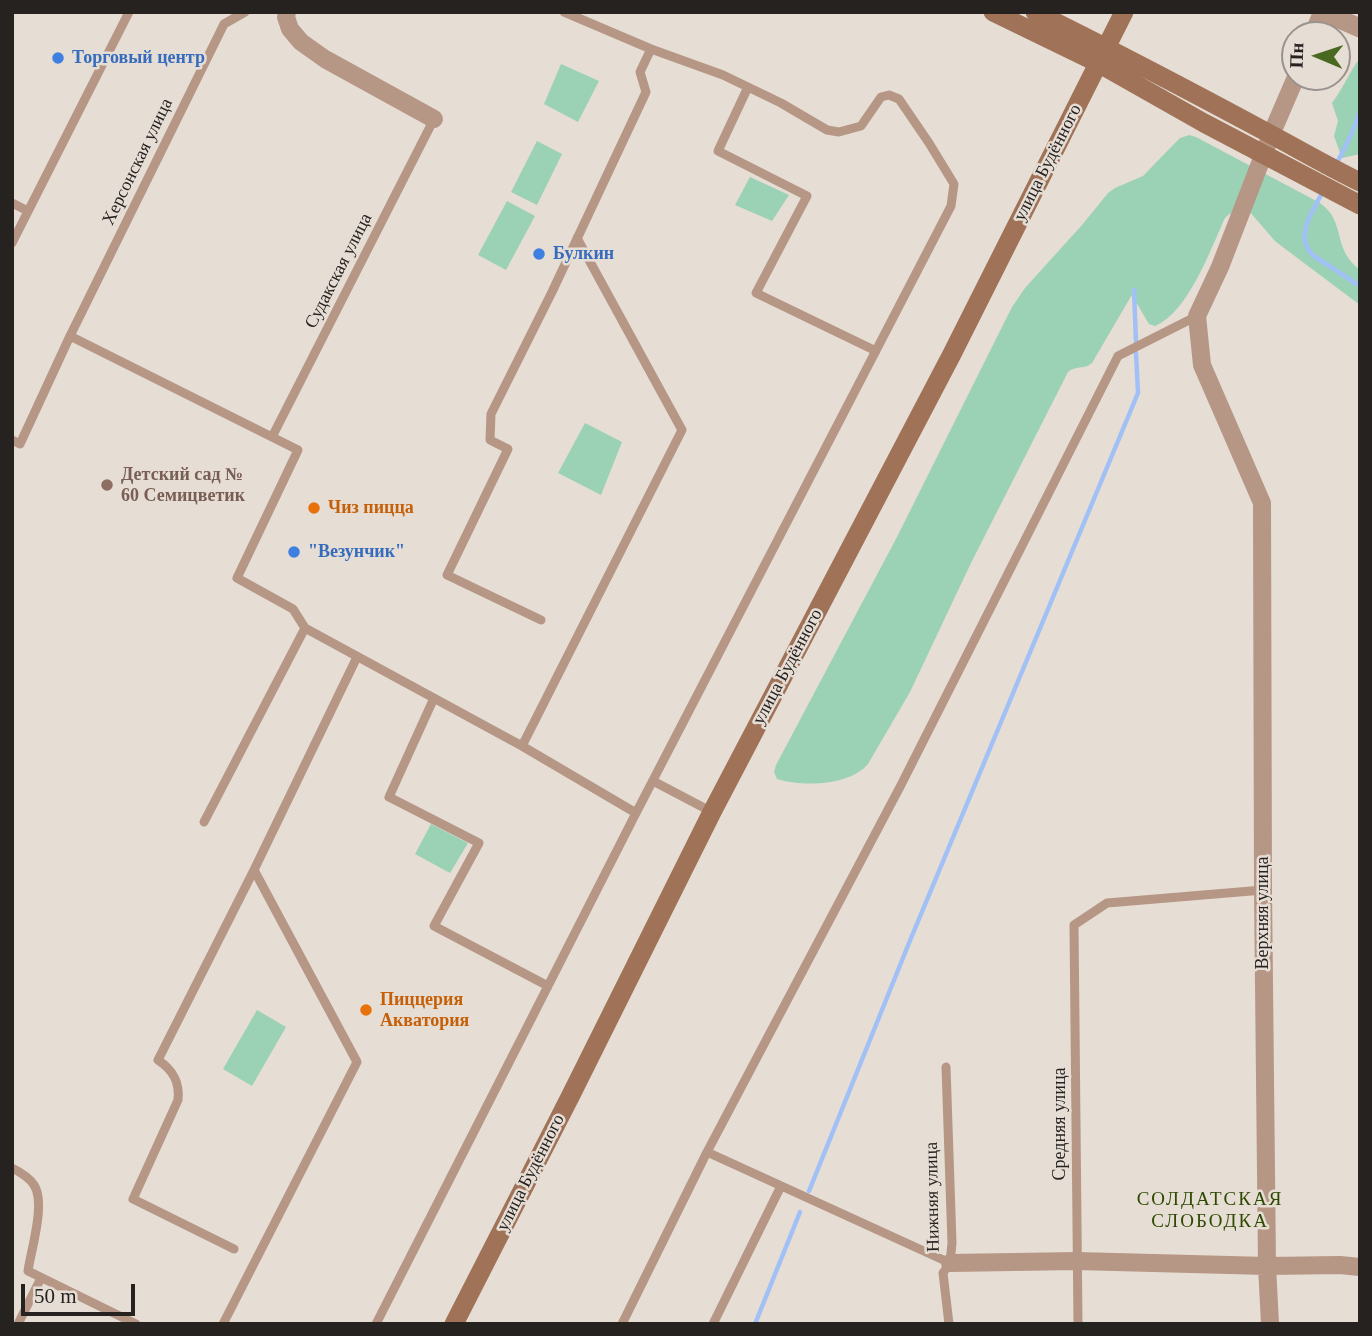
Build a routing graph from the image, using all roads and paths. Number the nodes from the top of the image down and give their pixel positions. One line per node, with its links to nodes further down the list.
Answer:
1 (129, 12): 20 (lane)
2 (245, 12): 24 (lane, Херсонская улица)
3 (287, 12): 14 (street)
4 (564, 12): 10 (lane)
5 (993, 12): 11 (main road)
6 (1035, 12): 11 (main road)
7 (1124, 12): 11 (main road, улица Будённого)
8 (1323, 12): 9 (street)
9 (1360, 28)
10 (651, 50): 12 (lane); 21 (lane)
11 (1102, 55): 15 (main road); 16 (main road); 34 (main road, улица Будённого)
12 (748, 88): 25 (lane); 25 (lane)
13 (1290, 91): 15 (street)
14 (435, 119): 26 (lane, Судакская улица)
15 (1271, 135): 16 (street); 17 (main road)
16 (1265, 155): 19 (main road); 23 (street)
17 (1354, 179)
18 (12, 203): 20 (lane)
19 (1360, 205)
20 (28, 211): 22 (lane)
21 (577, 239): 28 (lane); 32 (lane)
22 (12, 243)
23 (1197, 316): 38 (street, Верхняя улица); 41 (lane)
24 (71, 336): 26 (lane); 27 (lane, Херсонская улица)
25 (876, 351): 33 (lane)
26 (272, 437): 29 (lane)
27 (16, 442)
28 (541, 620)
29 (304, 628): 30 (lane); 36 (lane)
30 (357, 657): 31 (lane); 37 (lane)
31 (434, 698): 32 (lane); 39 (lane)
32 (523, 746): 35 (lane)
33 (653, 781): 34 (lane); 35 (lane)
34 (712, 812): 55 (main road, улица Будённого)
35 (636, 813): 39 (lane)
36 (204, 822)
37 (254, 870): 44 (lane); 53 (lane)
38 (1263, 890): 45 (lane, Средняя улица); 47 (street, Верхняя улица)
39 (548, 986): 54 (lane)
40 (946, 1067): 46 (lane, Нижняя улица)
41 (707, 1153): 43 (lane); 56 (lane)
42 (12, 1168): 49 (lane)
43 (781, 1186): 46 (lane); 57 (lane)
44 (234, 1250)
45 (1077, 1261): 46 (street); 47 (street); 59 (lane, Средняя улица)
46 (950, 1263): 58 (lane, Нижняя улица)
47 (1267, 1266): 48 (street); 60 (street, Верхняя улица)
48 (1360, 1267)
49 (41, 1278): 50 (lane); 51 (lane)
50 (118, 1320): 52 (lane)
51 (18, 1324)
52 (136, 1324)
53 (223, 1324)
54 (376, 1324)
55 (454, 1324)
56 (622, 1324)
57 (713, 1324)
58 (949, 1324)
59 (1078, 1324)
60 (1270, 1324)

